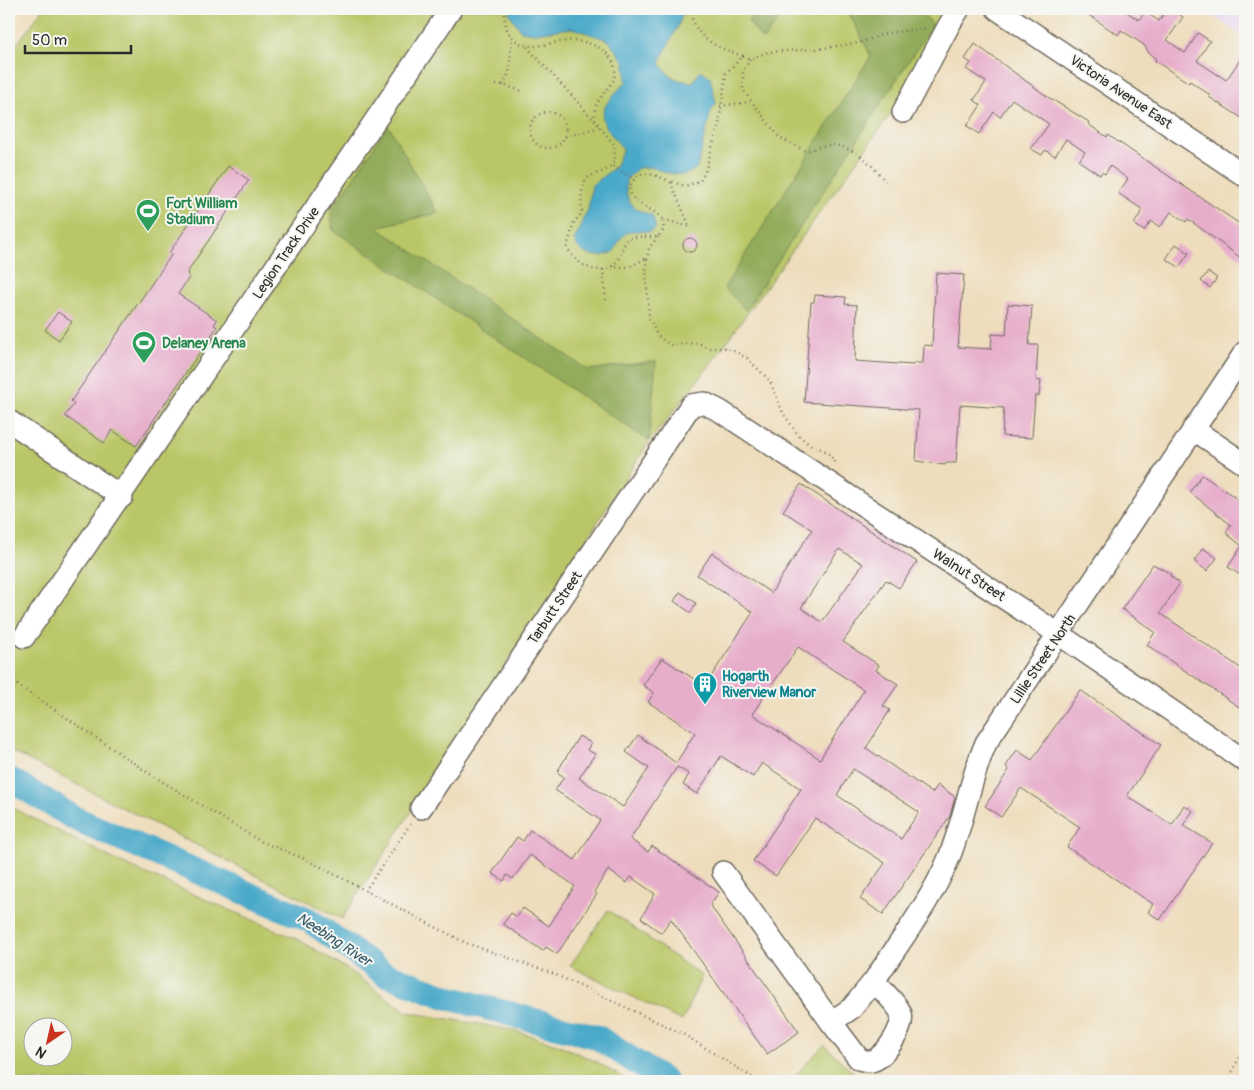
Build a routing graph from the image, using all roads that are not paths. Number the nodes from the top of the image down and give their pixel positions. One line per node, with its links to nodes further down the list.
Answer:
1 (451, 9): 11 (street, Legion Track Drive)
2 (997, 9): 5 (street, Victoria Avenue East)
3 (954, 17): 4 (street)
4 (903, 112)
5 (1245, 176)
6 (1245, 352): 9 (street, Lillie Street North)
7 (688, 409): 12 (street, Walnut Street); 15 (street, Tarbutt Street)
8 (9, 421): 11 (street)
9 (1193, 429): 10 (street); 12 (street, Lillie Street North)
10 (1245, 464)
11 (122, 496): 13 (street, Legion Track Drive)
12 (1060, 635): 14 (street, Walnut Street); 17 (street, Lillie Street North)
13 (15, 646)
14 (1245, 760)
15 (421, 808)
16 (723, 872): 18 (street)
17 (874, 981): 18 (street, Lillie Street North); 18 (street)
18 (831, 1022)

